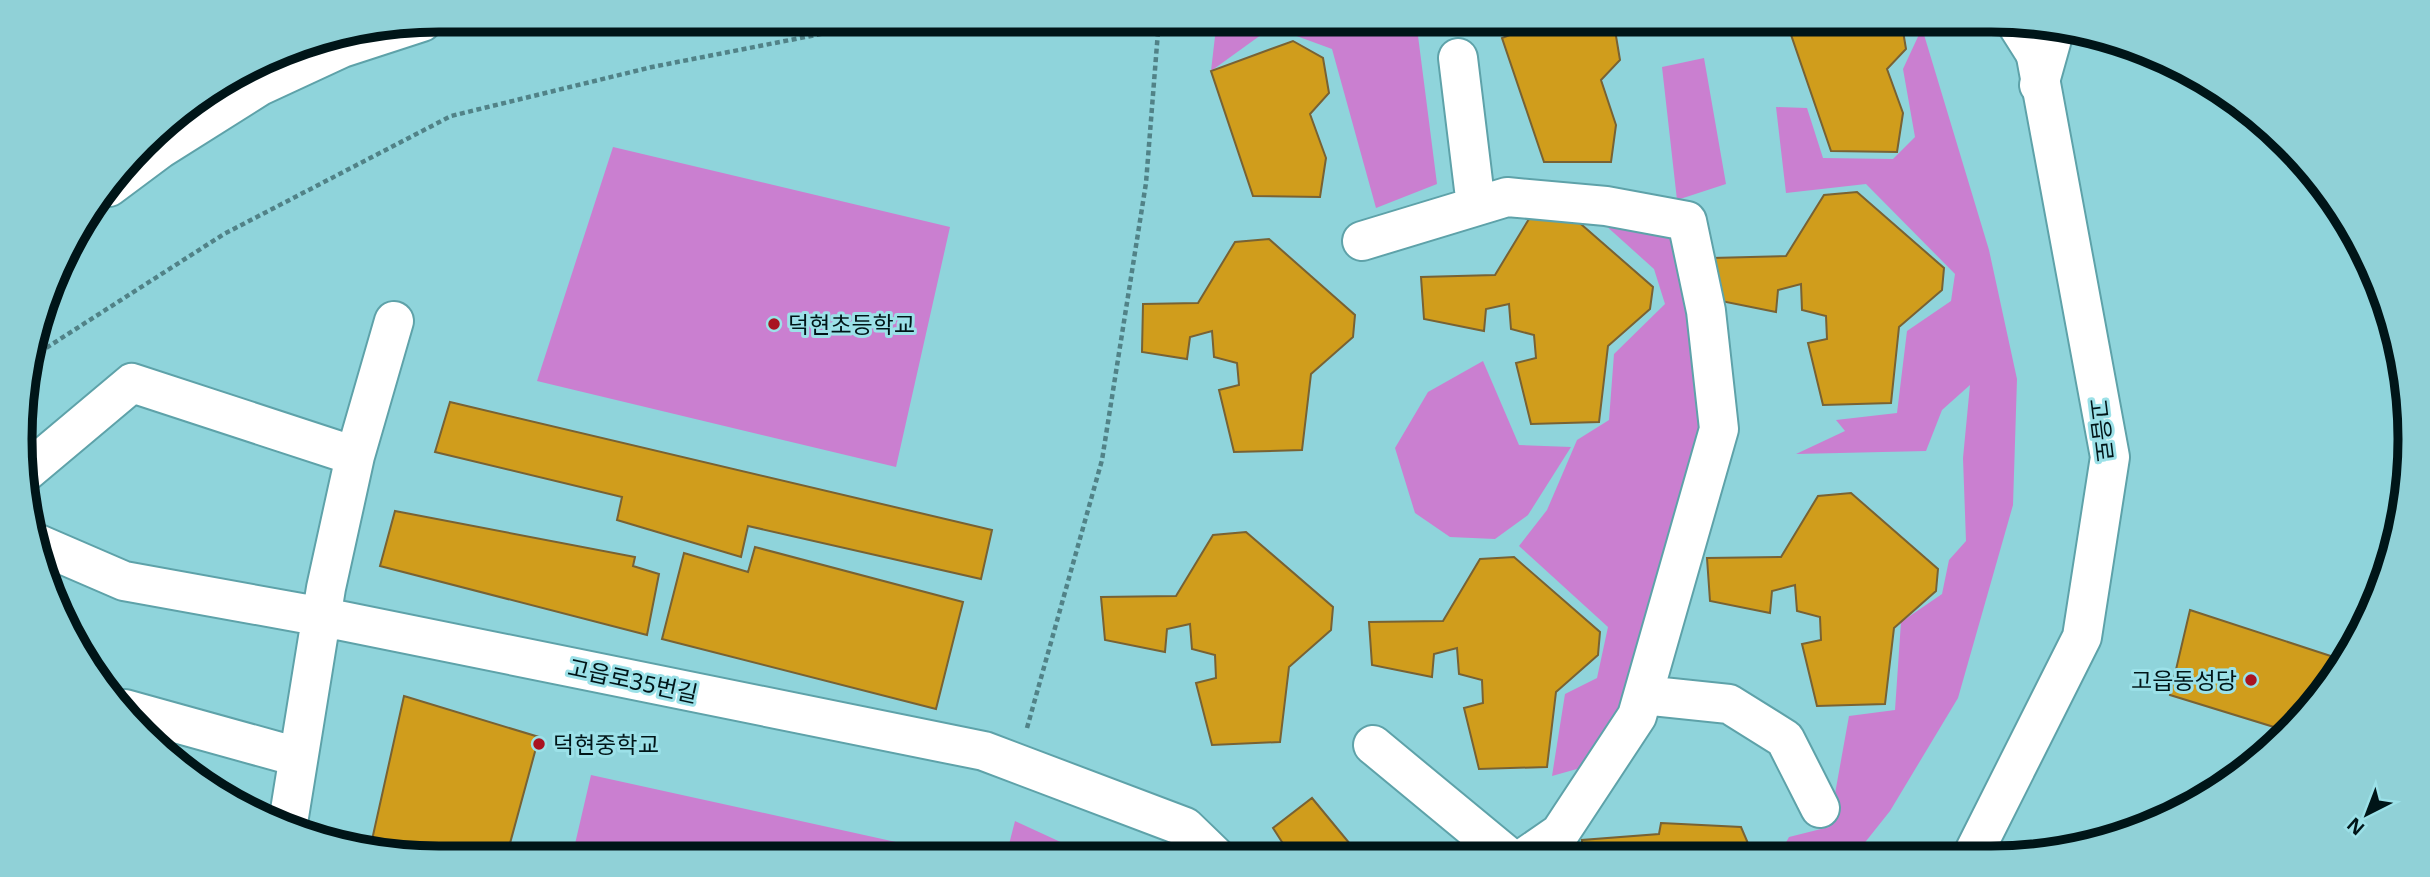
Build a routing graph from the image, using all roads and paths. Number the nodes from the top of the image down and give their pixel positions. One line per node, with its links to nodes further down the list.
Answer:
1 (831, 32): 10 (path)
2 (1158, 32): 19 (path)
3 (379, 36): 6 (street)
4 (2036, 43): 25 (street, 고읍로)
5 (1458, 58): 7 (street)
6 (135, 168)
7 (1476, 206): 8 (street); 15 (street)
8 (1362, 241)
9 (394, 321): 11 (street)
10 (41, 351)
11 (355, 456): 12 (street); 14 (street)
12 (32, 467)
13 (46, 547): 14 (street, 고읍로35번길)
14 (323, 617): 18 (street); 19 (street, 고읍로35번길)
15 (1643, 695): 20 (street); 24 (street)
16 (138, 713): 18 (street)
17 (1373, 745): 23 (street)
18 (298, 757): 21 (street)
19 (1017, 764): 22 (street, 고읍로35번길)
20 (1820, 808)
21 (289, 817)
22 (1205, 846)
23 (1495, 846)
24 (1541, 846)
25 (1977, 846)

